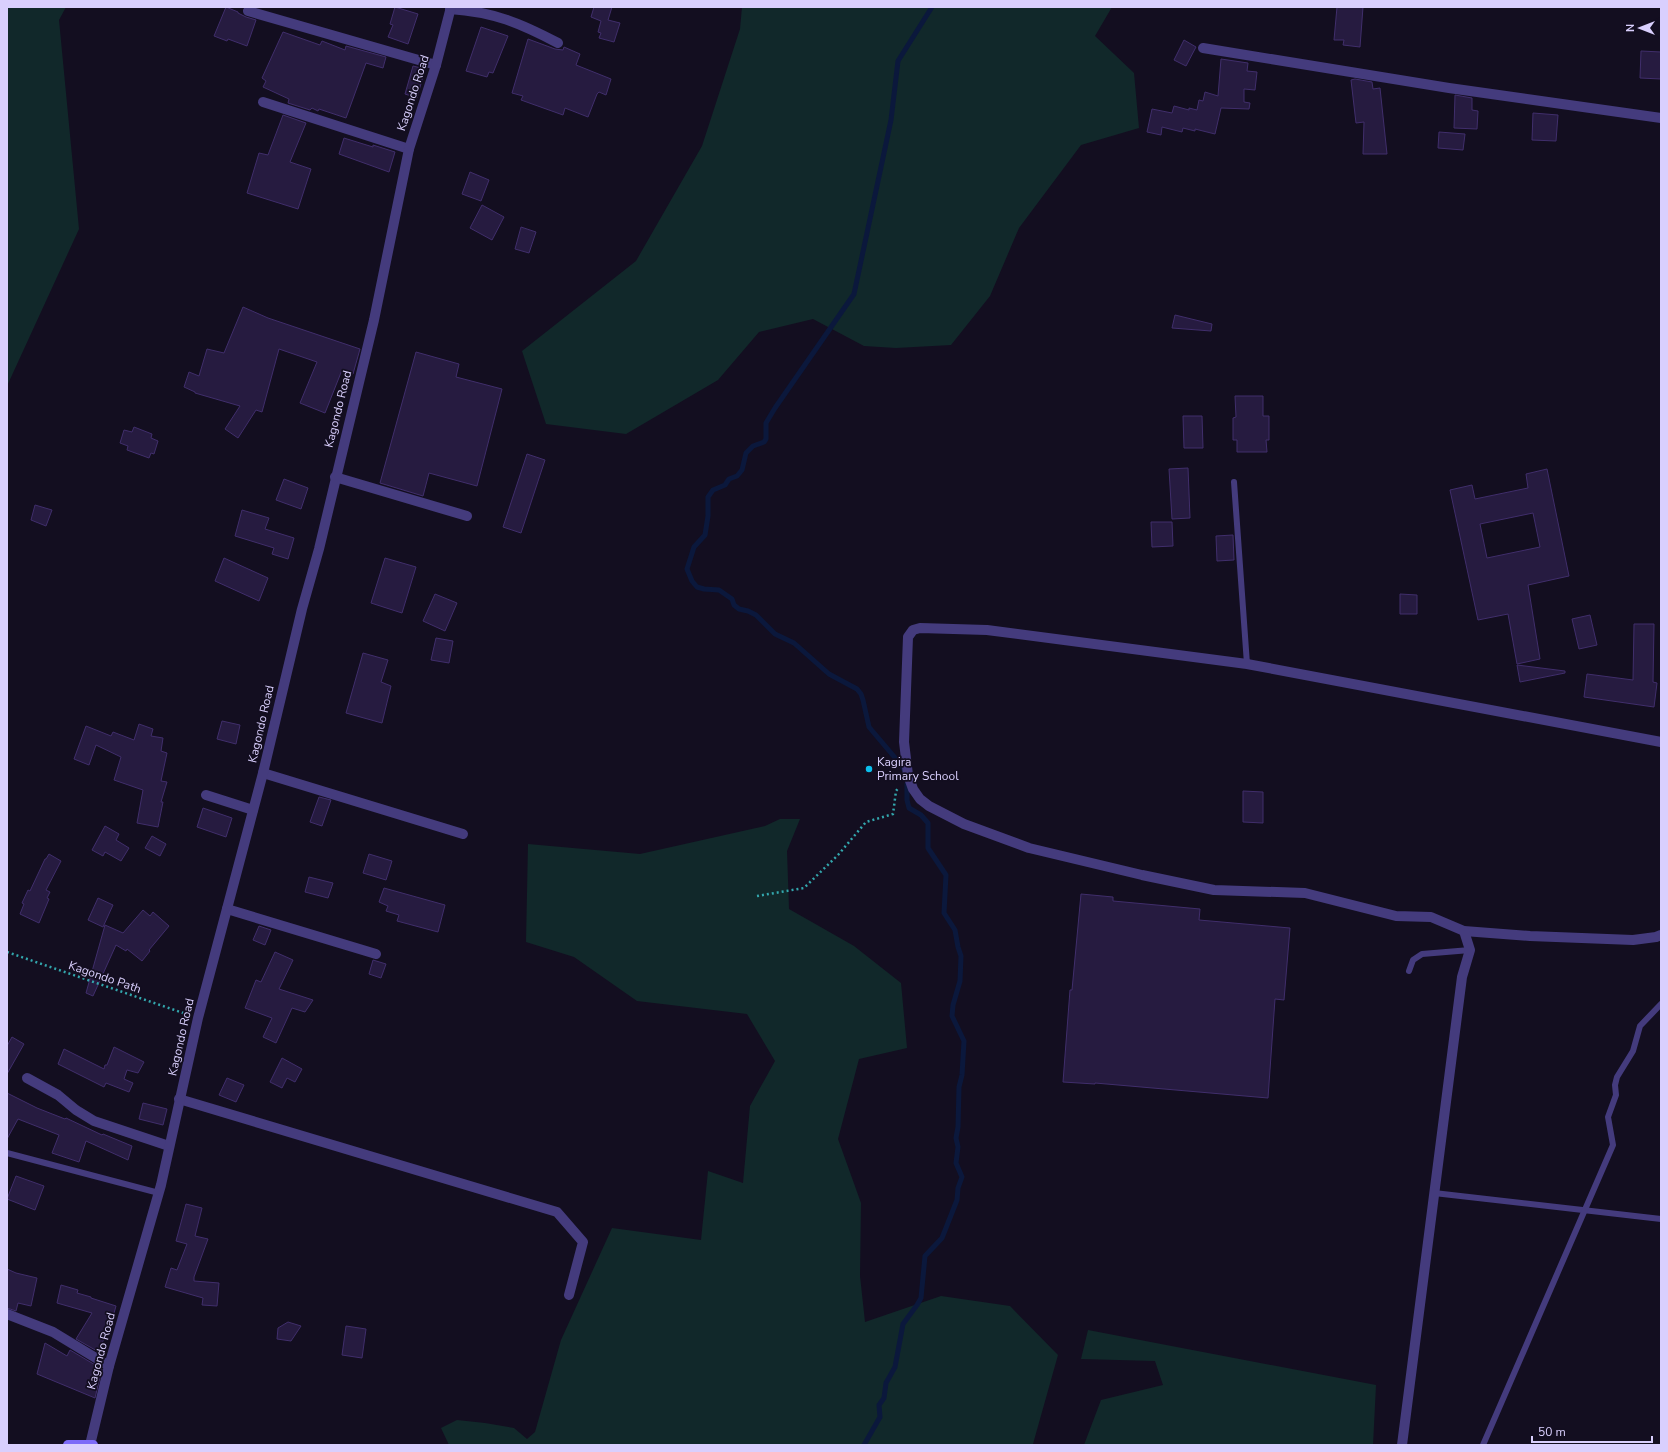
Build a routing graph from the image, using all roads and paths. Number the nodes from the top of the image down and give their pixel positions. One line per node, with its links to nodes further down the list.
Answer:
1 (450, 8): 3 (street); 5 (street, Kagondo Road)
2 (248, 10): 5 (street)
3 (558, 43)
4 (1203, 48): 7 (street)
5 (436, 65): 8 (street, Kagondo Road)
6 (263, 102): 8 (street)
7 (1661, 118)
8 (409, 149): 9 (street, Kagondo Road)
9 (335, 477): 11 (street); 14 (street, Kagondo Road)
10 (1234, 482): 12 (lane)
11 (467, 516)
12 (1247, 664): 13 (street); 21 (street)
13 (1661, 742)
14 (263, 773): 17 (street, Kagondo Road); 18 (street)
15 (896, 791): 19 (path)
16 (206, 795): 17 (street)
17 (253, 810): 20 (street, Kagondo Road)
18 (463, 834)
19 (757, 896)
20 (226, 909): 25 (street); 28 (street, Kagondo Road)
21 (1464, 931): 22 (street); 23 (street)
22 (1661, 935)
23 (1470, 950): 26 (lane); 34 (street)
24 (7, 952): 28 (path, Kagondo Path)
25 (376, 954)
26 (1409, 971)
27 (1661, 1004): 35 (lane)
28 (198, 1018): 30 (street, Kagondo Road)
29 (27, 1078): 31 (street)
30 (179, 1099): 31 (street, Kagondo Road); 37 (street)
31 (169, 1146): 33 (street, Kagondo Road)
32 (7, 1153): 33 (lane)
33 (159, 1193): 39 (street, Kagondo Road)
34 (1434, 1193): 35 (lane); 42 (street)
35 (1584, 1210): 36 (lane); 43 (lane)
36 (1661, 1220)
37 (569, 1295)
38 (7, 1314): 39 (street)
39 (110, 1366): 41 (street, Kagondo Road)
40 (68, 1445): 41 (main road)
41 (91, 1445)
42 (1402, 1445)
43 (1483, 1445)

